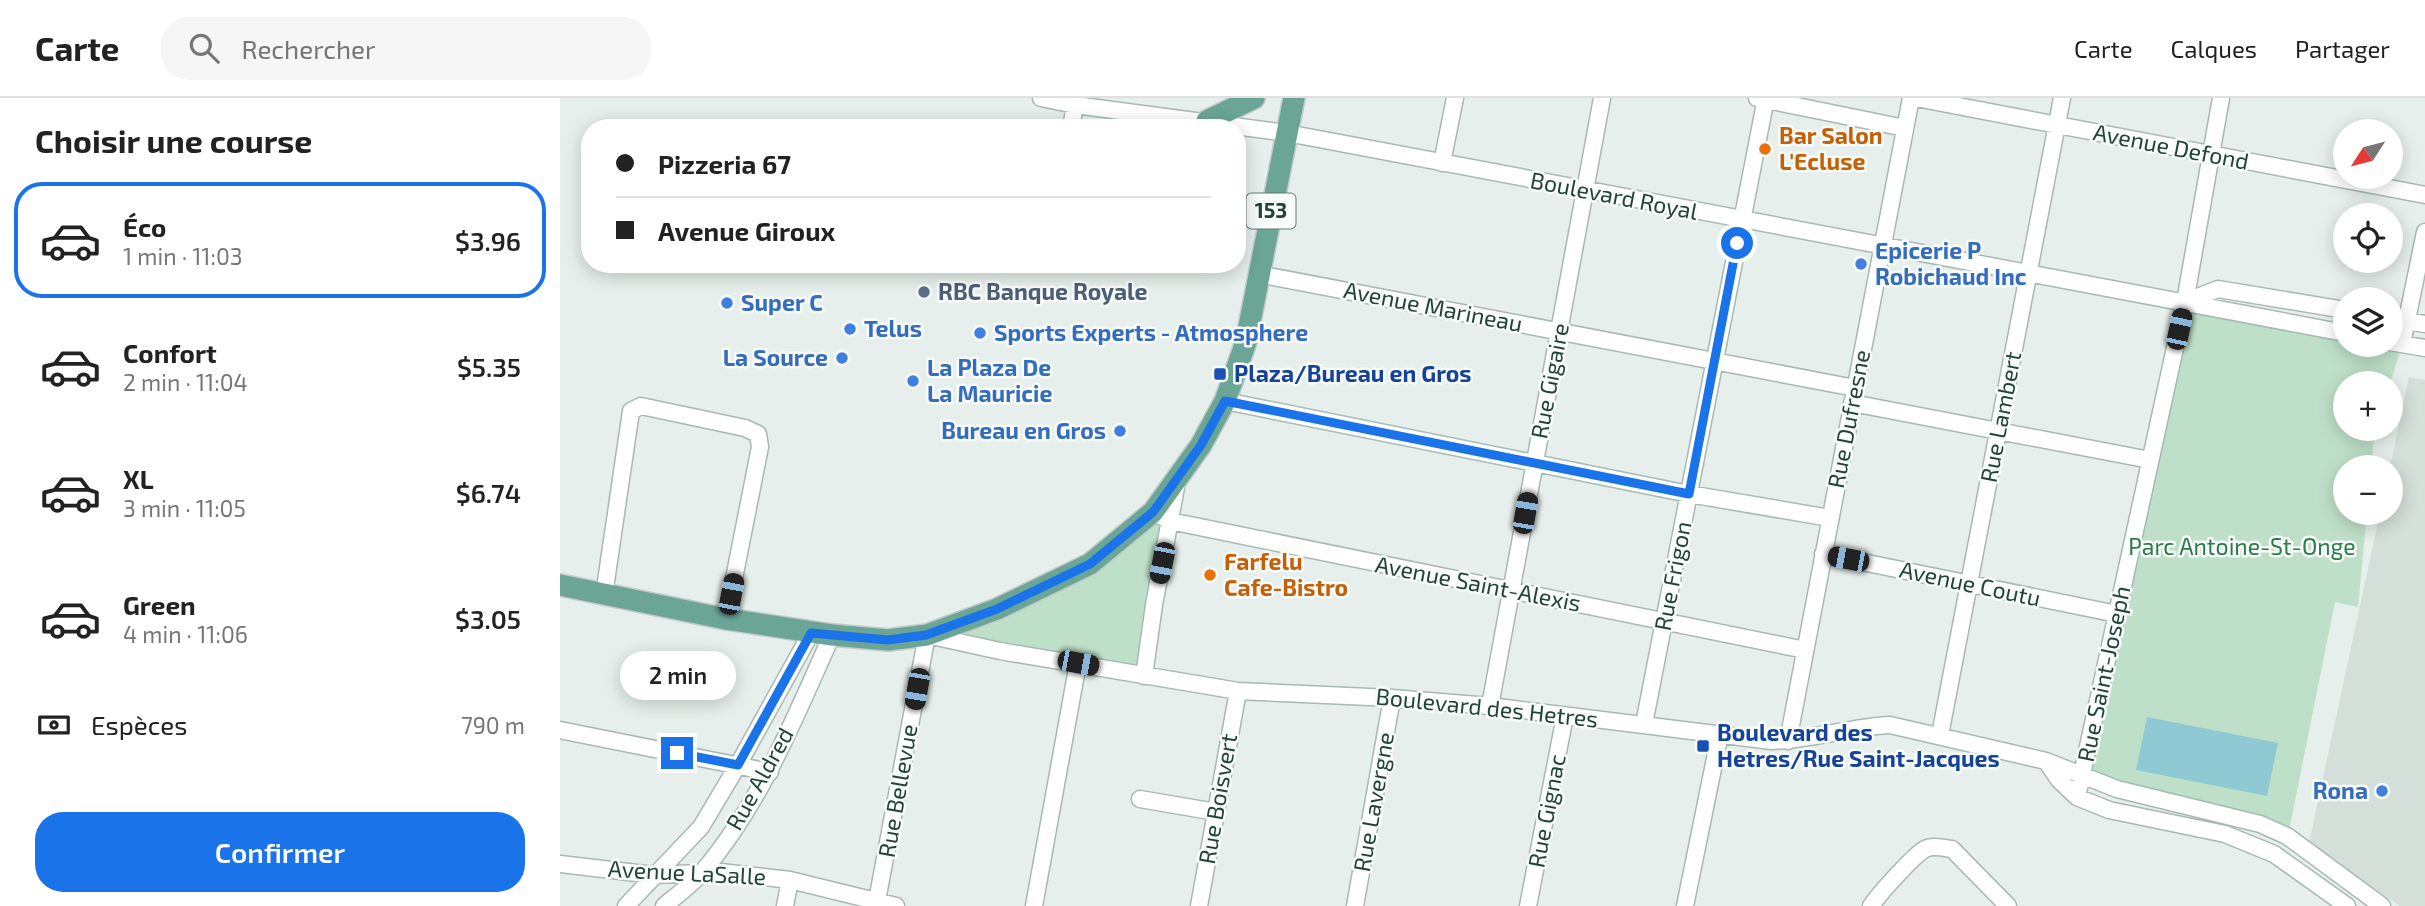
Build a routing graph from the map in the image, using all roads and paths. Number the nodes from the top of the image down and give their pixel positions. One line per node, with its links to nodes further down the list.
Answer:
1 (1041, 98): 11 (street, Boulevard Royal)
2 (1254, 98): 14 (main road)
3 (1294, 98): 18 (main road, 153)
4 (1455, 98): 20 (street)
5 (1602, 98): 21 (street, Rue Gigaire)
6 (1911, 98): 17 (street, Rue Dufresne)
7 (1916, 98): 15 (street, Avenue Defond)
8 (2062, 98): 15 (street, Rue Lambert)
9 (2221, 98): 19 (street, Rue Saint-Joseph)
10 (1762, 99): 17 (street); 23 (street, Rue Frigon)
11 (1075, 105): 12 (street); 13 (street, Boulevard Royal)
12 (1073, 119)
13 (1190, 119)
14 (1211, 119)
15 (2056, 125): 19 (street, Avenue Defond); 26 (street, Rue Lambert)
16 (1246, 127): 18 (street, Boulevard Royal)
17 (1905, 128): 25 (street, Rue Dufresne)
18 (1287, 133): 20 (street, Boulevard Royal); 27 (main road, 153)
19 (2211, 155): 22 (street, Avenue Defond); 28 (street, Rue Saint-Joseph)
20 (1442, 163): 21 (street, Boulevard Royal)
21 (1585, 191): 23 (street, Boulevard Royal); 33 (street, Rue Gigaire)
22 (2425, 195)
23 (1742, 220): 25 (street, Boulevard Royal); 37 (street, Rue Frigon)
24 (2425, 232): 29 (street)
25 (1882, 246): 26 (street, Boulevard Royal); 38 (street, Rue Dufresne)
26 (2028, 273): 28 (street, Boulevard Royal); 40 (street, Rue Lambert)
27 (1258, 274): 33 (street, Avenue Marineau); 39 (main road, 153)
28 (2185, 302): 30 (street); 34 (street, Boulevard Royal); 41 (street, Rue Saint-Joseph)
29 (2403, 306)
30 (2333, 308)
31 (2403, 320): 32 (street)
32 (2425, 324)
33 (1559, 331): 37 (street, Avenue Marineau); 42 (street, Rue Gigaire)
34 (2333, 331)
35 (2403, 344): 36 (street)
36 (2425, 348)
37 (1714, 361): 38 (street, Avenue Marineau); 43 (street, Rue Frigon)
38 (1854, 396): 40 (street, Avenue Marineau); 45 (street, Rue Dufresne)
39 (1225, 401): 42 (street); 44 (main road, 153)
40 (1998, 431): 41 (street, Avenue Marineau); 47 (street, Rue Lambert)
41 (2150, 460): 51 (street, Rue Saint-Joseph)
42 (1535, 462): 43 (street); 49 (street, Rue Gigaire)
43 (1689, 494): 45 (street); 53 (street, Rue Frigon)
44 (1162, 517): 49 (street, Avenue Saint-Alexis); 55 (main road, 153); 58 (street)
45 (1830, 518): 46 (street, Rue Dufresne)
46 (1823, 554): 47 (street, Avenue Coutu); 56 (street, Rue Dufresne)
47 (1969, 584): 51 (street, Avenue Coutu); 66 (street, Rue Lambert)
48 (560, 586): 50 (main road, 153)
49 (1511, 590): 53 (street, Avenue Saint-Alexis); 61 (street, Rue Gigaire)
50 (604, 595): 52 (main road, 153); 52 (street)
51 (2117, 614): 71 (street, Rue Saint-Joseph)
52 (726, 619): 54 (main road, 153)
53 (1664, 621): 56 (street, Avenue Saint-Alexis); 63 (street, Rue Frigon)
54 (822, 634): 55 (main road, 153); 69 (street, Rue Aldred); 70 (street, Rue Aldred)
55 (926, 635): 57 (street, Boulevard des Hetres); 82 (street, Rue Bellevue)
56 (1805, 650): 67 (street, Rue Dufresne)
57 (1078, 663): 58 (street, Boulevard des Hetres); 87 (street)
58 (1144, 676): 59 (street, Boulevard des Hetres)
59 (1238, 691): 60 (street, Boulevard des Hetres); 74 (street, Rue Boisvert)
60 (1392, 698): 61 (street, Boulevard des Hetres); 89 (street, Rue Lavergne)
61 (1490, 706): 62 (street, Boulevard des Hetres)
62 (1565, 716): 63 (street, Boulevard des Hetres); 90 (street, Rue Gignac)
63 (1644, 724): 65 (street, Boulevard des Hetres)
64 (560, 730): 69 (street)
65 (1720, 734): 67 (street, Boulevard des Hetres); 91 (street)
66 (1940, 735): 67 (street, Boulevard des Hetres); 68 (street, Boulevard des Hetres)
67 (1788, 741)
68 (2046, 761): 71 (street, Boulevard des Hetres); 72 (street)
69 (738, 765): 70 (street); 77 (street, Rue Aldred)
70 (770, 772): 76 (street, Rue Aldred)
71 (2082, 777): 72 (street, Rue Saint-Joseph); 78 (street, Boulevard des Hetres)
72 (2077, 797): 81 (street)
73 (1140, 799): 74 (street)
74 (1216, 812): 88 (street, Rue Boisvert)
75 (560, 864): 77 (street, Avenue LaSalle)
76 (702, 872): 77 (street, Avenue LaSalle); 79 (street, Avenue LaSalle); 84 (street, Rue Aldred)
77 (654, 875): 83 (street, Rue Aldred)
78 (2342, 877): 80 (street, Boulevard des Hetres); 81 (street)
79 (790, 880): 82 (street, Avenue LaSalle); 85 (street)
80 (2359, 889): 94 (street); 95 (street, Boulevard des Hetres)
81 (2327, 901): 94 (street)
82 (877, 904): 86 (street, Avenue LaSalle)
83 (626, 906)
84 (664, 906)
85 (785, 906)
86 (895, 906)
87 (1034, 906)
88 (1199, 906)
89 (1356, 906)
90 (1528, 906)
91 (1685, 906)
92 (1871, 906): 93 (street)
93 (2008, 906)
94 (2347, 906)
95 (2382, 906)

